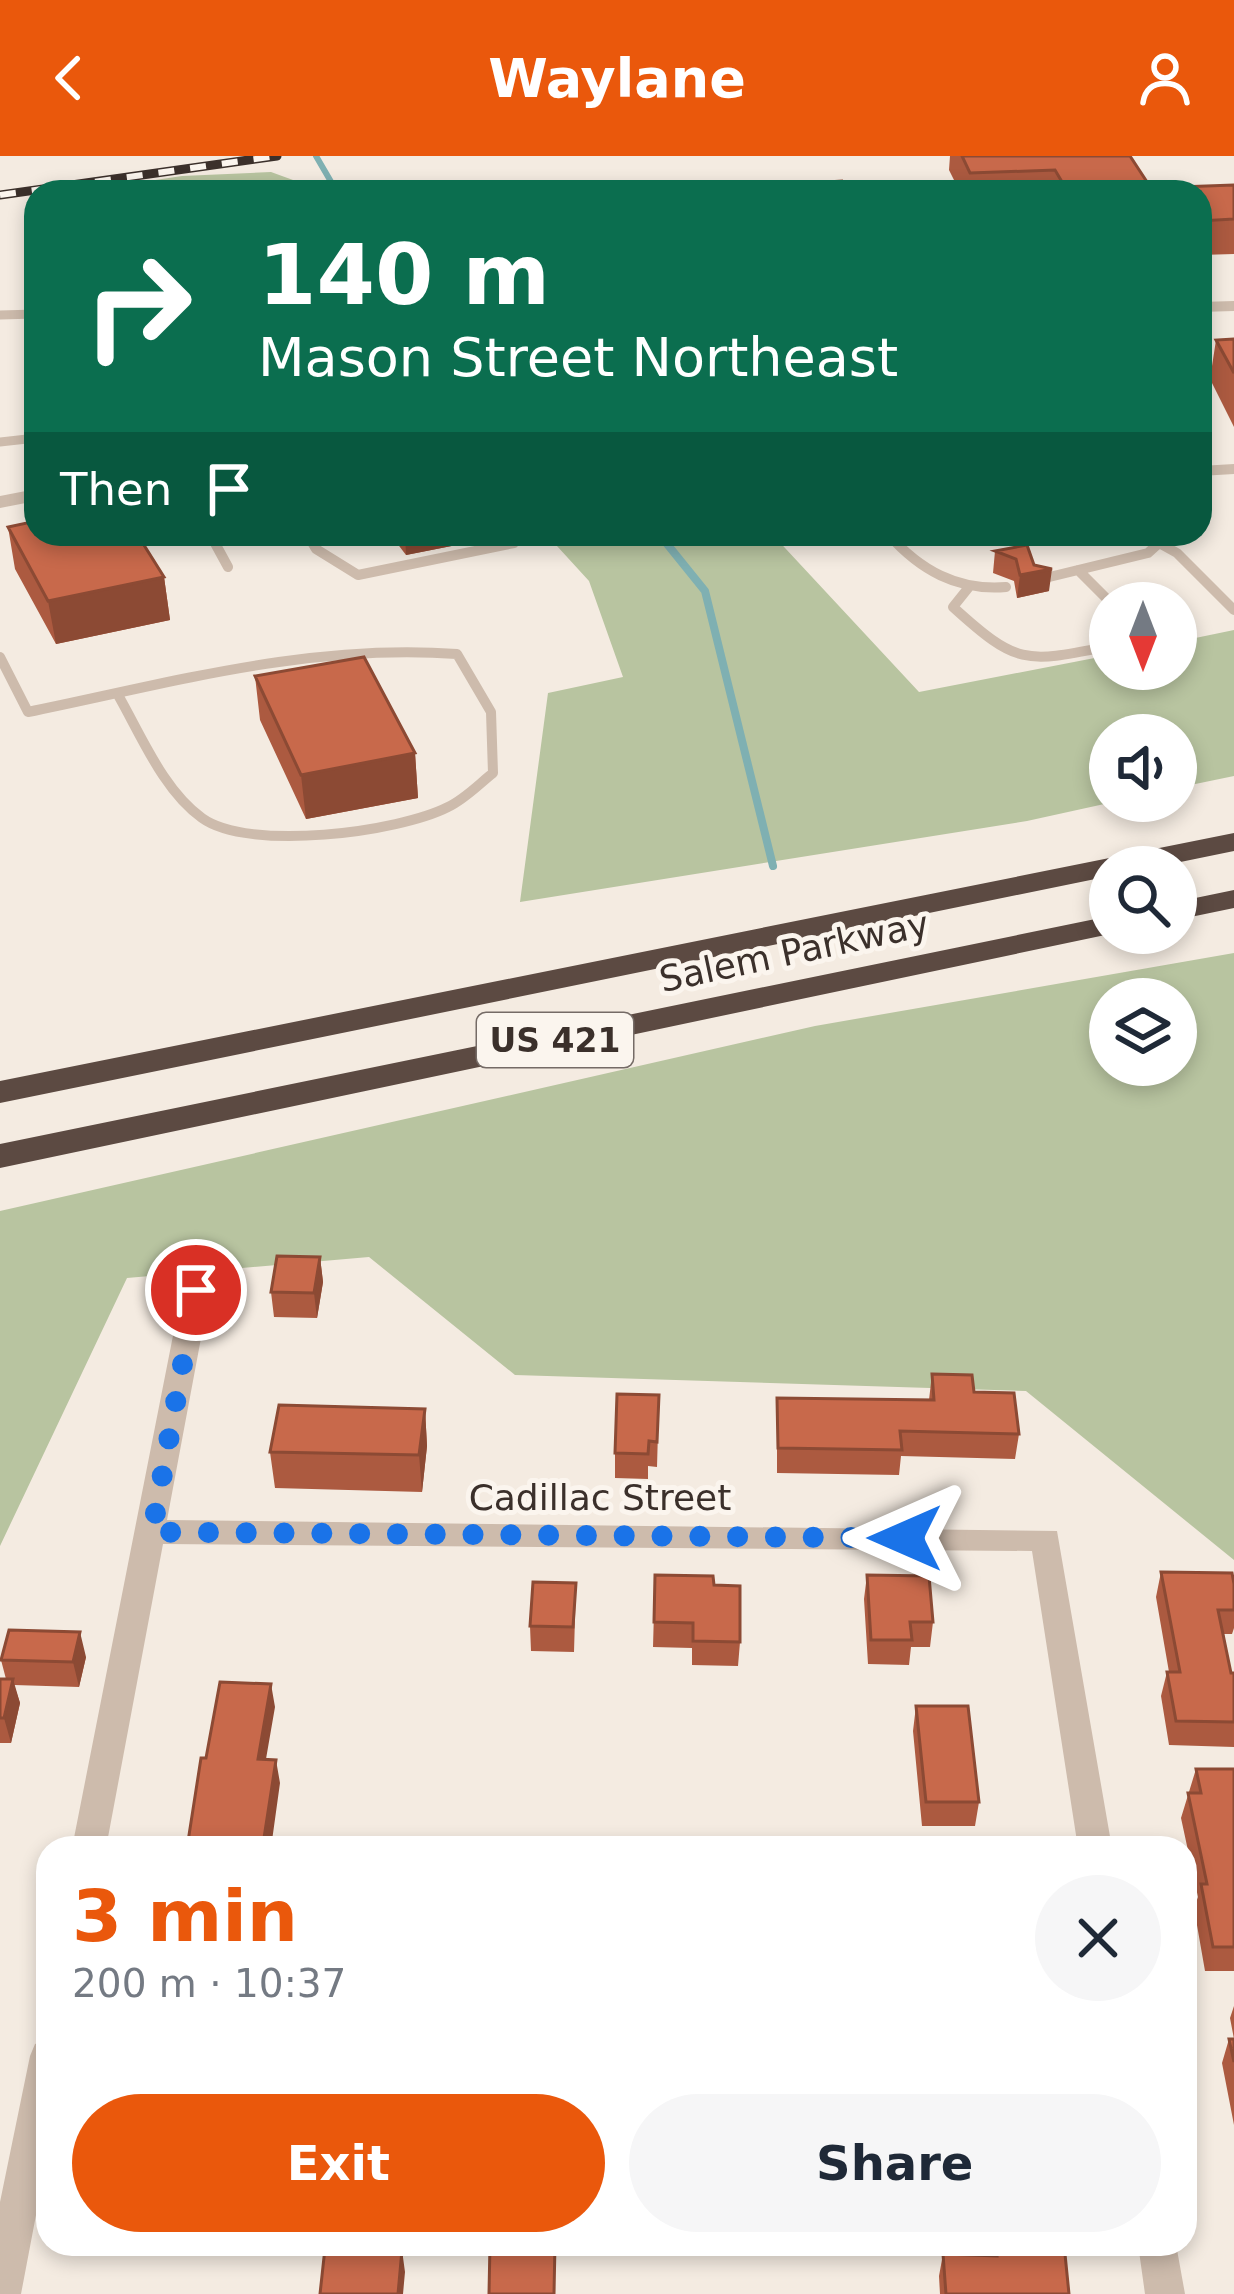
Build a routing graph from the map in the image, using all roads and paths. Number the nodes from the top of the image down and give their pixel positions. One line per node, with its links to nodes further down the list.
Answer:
1 (217, 546): 7 (lane)
2 (314, 546): 3 (lane)
3 (499, 546)
4 (897, 546): 12 (lane)
5 (1156, 546): 8 (lane)
6 (1164, 546): 13 (lane)
7 (228, 567)
8 (1078, 570): 9 (lane); 10 (lane)
9 (1037, 580)
10 (1090, 582)
11 (1006, 586): 12 (lane)
12 (969, 587): 14 (lane)
13 (1234, 610)
14 (1089, 650)
15 (0, 657): 16 (lane)
16 (118, 695): 16 (lane)
17 (1234, 842): 18 (highway, Salem Parkway / US 421)
18 (1197, 850)
19 (1089, 871): 23 (highway, Salem Parkway / US 421)
20 (1234, 899): 21 (highway)
21 (1197, 907)
22 (1089, 929): 24 (highway, Salem Parkway / US 421)
23 (0, 1092)
24 (0, 1156)
25 (196, 1290): 26 (street)
26 (152, 1532): 27 (street); 28 (street, Cadillac Street)
27 (91, 1836)
28 (1093, 1836)
29 (36, 2117): 31 (street)
30 (1159, 2256): 32 (street)
31 (1, 2294)
32 (1165, 2294)

